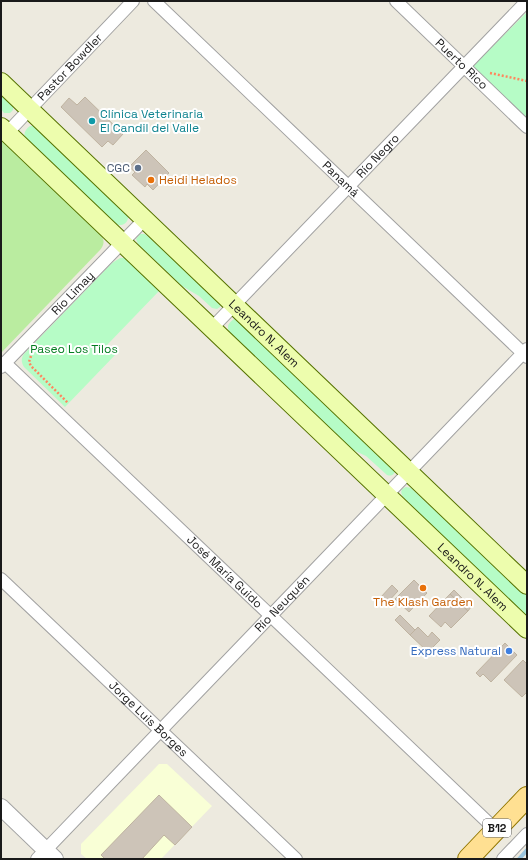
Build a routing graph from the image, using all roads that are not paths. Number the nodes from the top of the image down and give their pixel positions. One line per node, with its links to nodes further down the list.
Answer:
1 (133, 1): 7 (street, Pastor Bowdler)
2 (154, 1): 10 (street, Panamá)
3 (396, 1): 5 (street, Puerto Rico)
4 (527, 2): 5 (street, Río Negro)
5 (464, 66): 8 (street, Puerto Rico); 10 (street, Río Negro)
6 (1, 82): 7 (main road, Leandro N. Alem)
7 (30, 109): 9 (street, Pastor Bowdler); 11 (main road, Leandro N. Alem)
8 (527, 127)
9 (4, 130): 12 (main road, Leandro N. Alem)
10 (349, 186): 13 (street, Río Negro); 15 (street, Panamá)
11 (145, 219): 12 (street, Río Limay); 13 (main road, Leandro N. Alem)
12 (122, 242): 14 (main road, Leandro N. Alem); 16 (street, Río Limay)
13 (234, 305): 14 (street, Río Negro); 17 (main road, Leandro N. Alem)
14 (212, 328): 18 (main road, Leandro N. Alem)
15 (526, 353): 17 (street, Río Neuquén)
16 (3, 365): 21 (street, José María Guido)
17 (409, 472): 18 (street, Río Neuquén); 20 (main road, Leandro N. Alem)
18 (387, 496): 21 (street, Río Neuquén); 22 (main road, Leandro N. Alem)
19 (1, 579): 23 (street, Jorge Luis Borges)
20 (527, 585)
21 (271, 616): 23 (street, Río Neuquén); 26 (street, José María Guido)
22 (527, 629)
23 (161, 731): 28 (street, Río Neuquén); 29 (street, Jorge Luis Borges)
24 (527, 797): 26 (main road, B12)
25 (1, 807): 28 (street)
26 (496, 830): 30 (main road, B12)
27 (527, 834): 31 (street)
28 (46, 856)
29 (296, 859)
30 (468, 859)
31 (504, 859)

